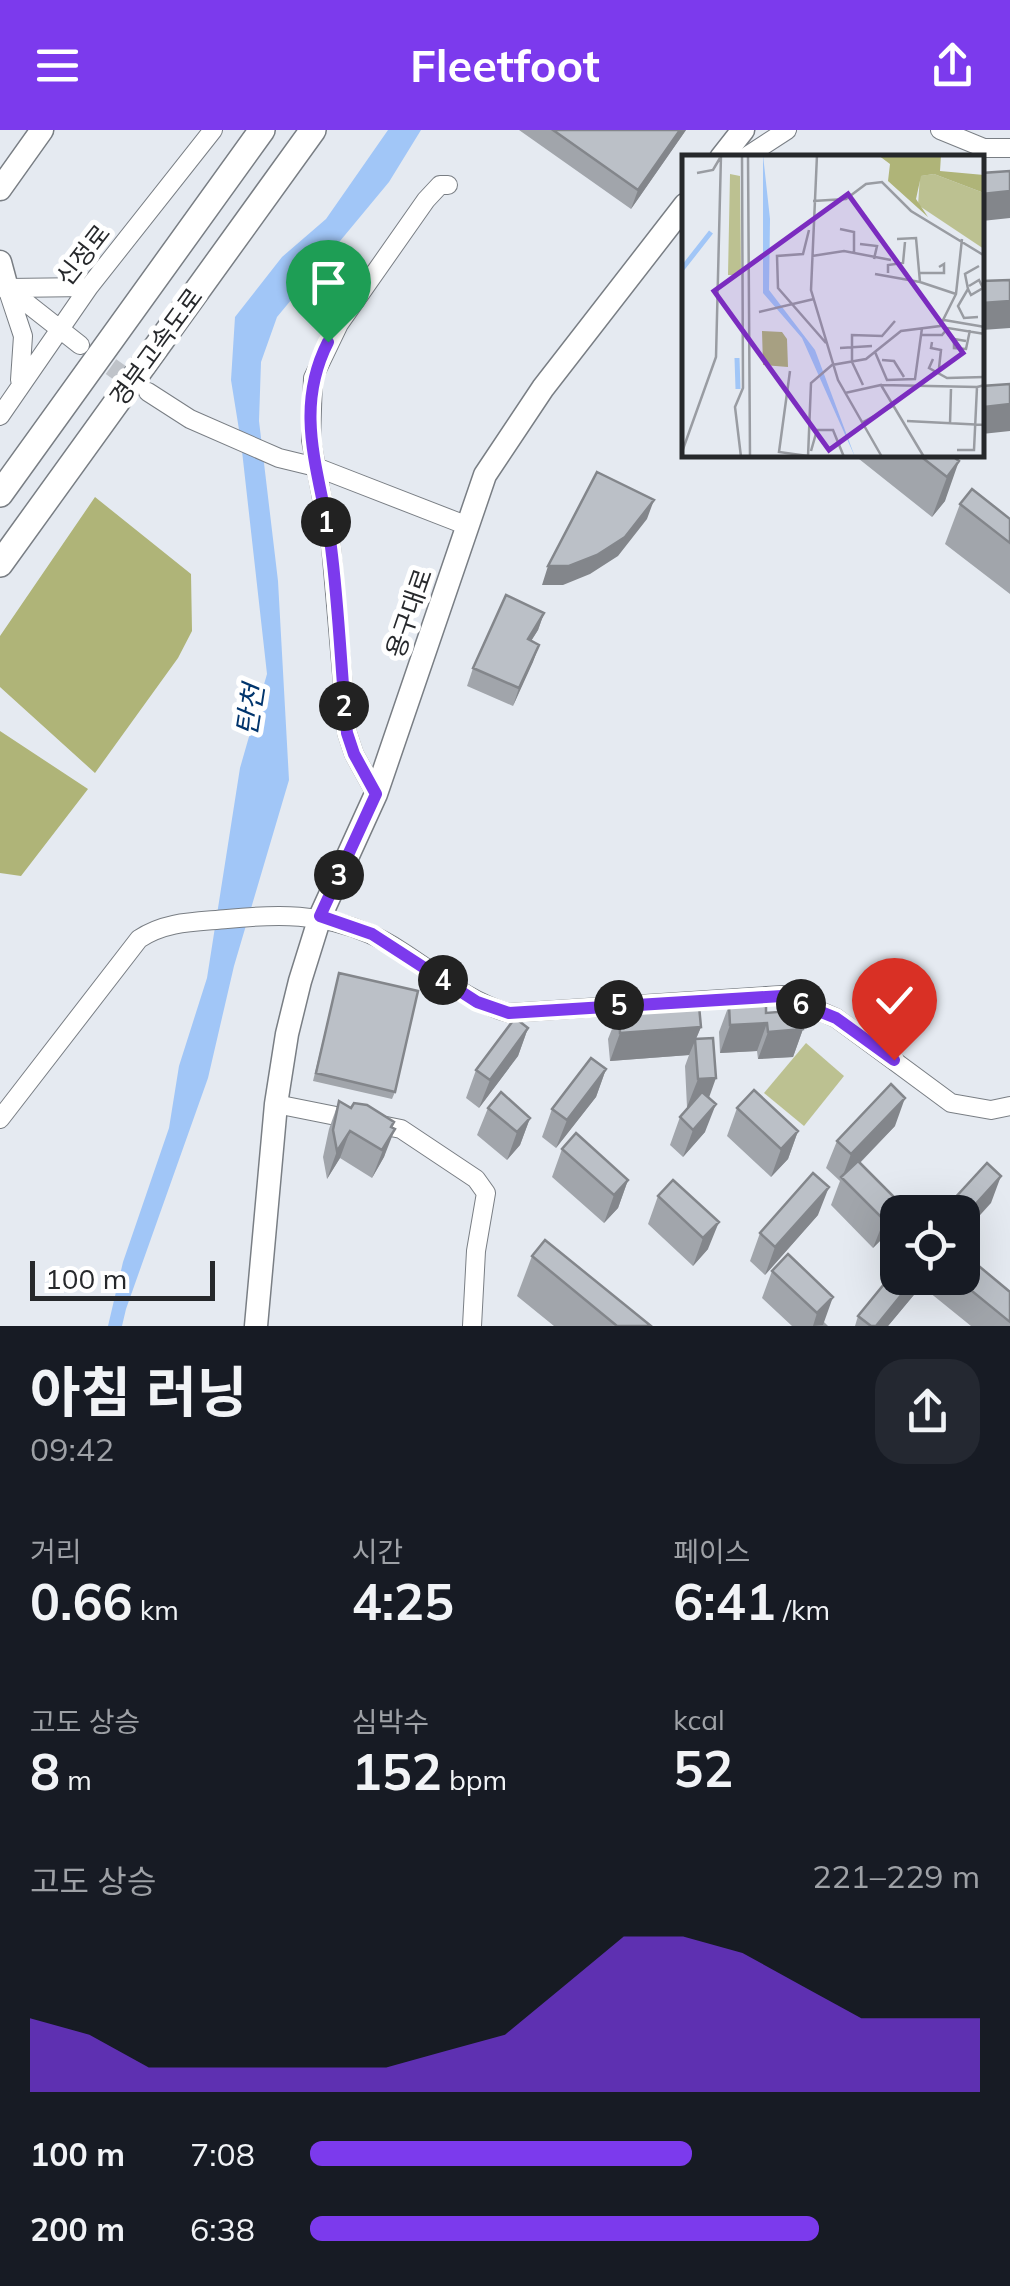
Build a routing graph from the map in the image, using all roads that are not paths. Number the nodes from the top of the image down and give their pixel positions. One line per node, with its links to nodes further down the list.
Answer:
1 (40, 130): 11 (main road); 13 (main road)
2 (213, 130): 17 (street, 신정로)
3 (262, 130): 24 (highway, 경부고속도로)
4 (313, 130): 26 (highway, 경부고속도로)
5 (743, 130): 9 (main road)
6 (787, 130): 10 (street)
7 (940, 130): 8 (street)
8 (1010, 148)
9 (724, 155)
10 (749, 155)
11 (0, 160)
12 (448, 185): 23 (street)
13 (1, 192)
14 (682, 209): 25 (main road, 용구대로)
15 (0, 262): 16 (main road)
16 (4, 285): 17 (street); 18 (street); 20 (street)
17 (89, 287): 18 (street, 신정로)
18 (60, 328): 19 (street); 20 (street, 신정로)
19 (80, 345)
20 (18, 386): 22 (street, 신정로)
21 (148, 392): 23 (street)
22 (0, 416)
23 (316, 467): 25 (street); 27 (street)
24 (0, 494)
25 (468, 526): 27 (main road, 용구대로)
26 (0, 564)
27 (376, 794): 28 (main road, 용구대로)
28 (320, 916): 29 (main road, 용구대로); 30 (street); 31 (street)
29 (276, 1104): 32 (main road, 용구대로); 33 (street)
30 (1010, 1106)
31 (0, 1119)
32 (256, 1326)
33 (472, 1326)

